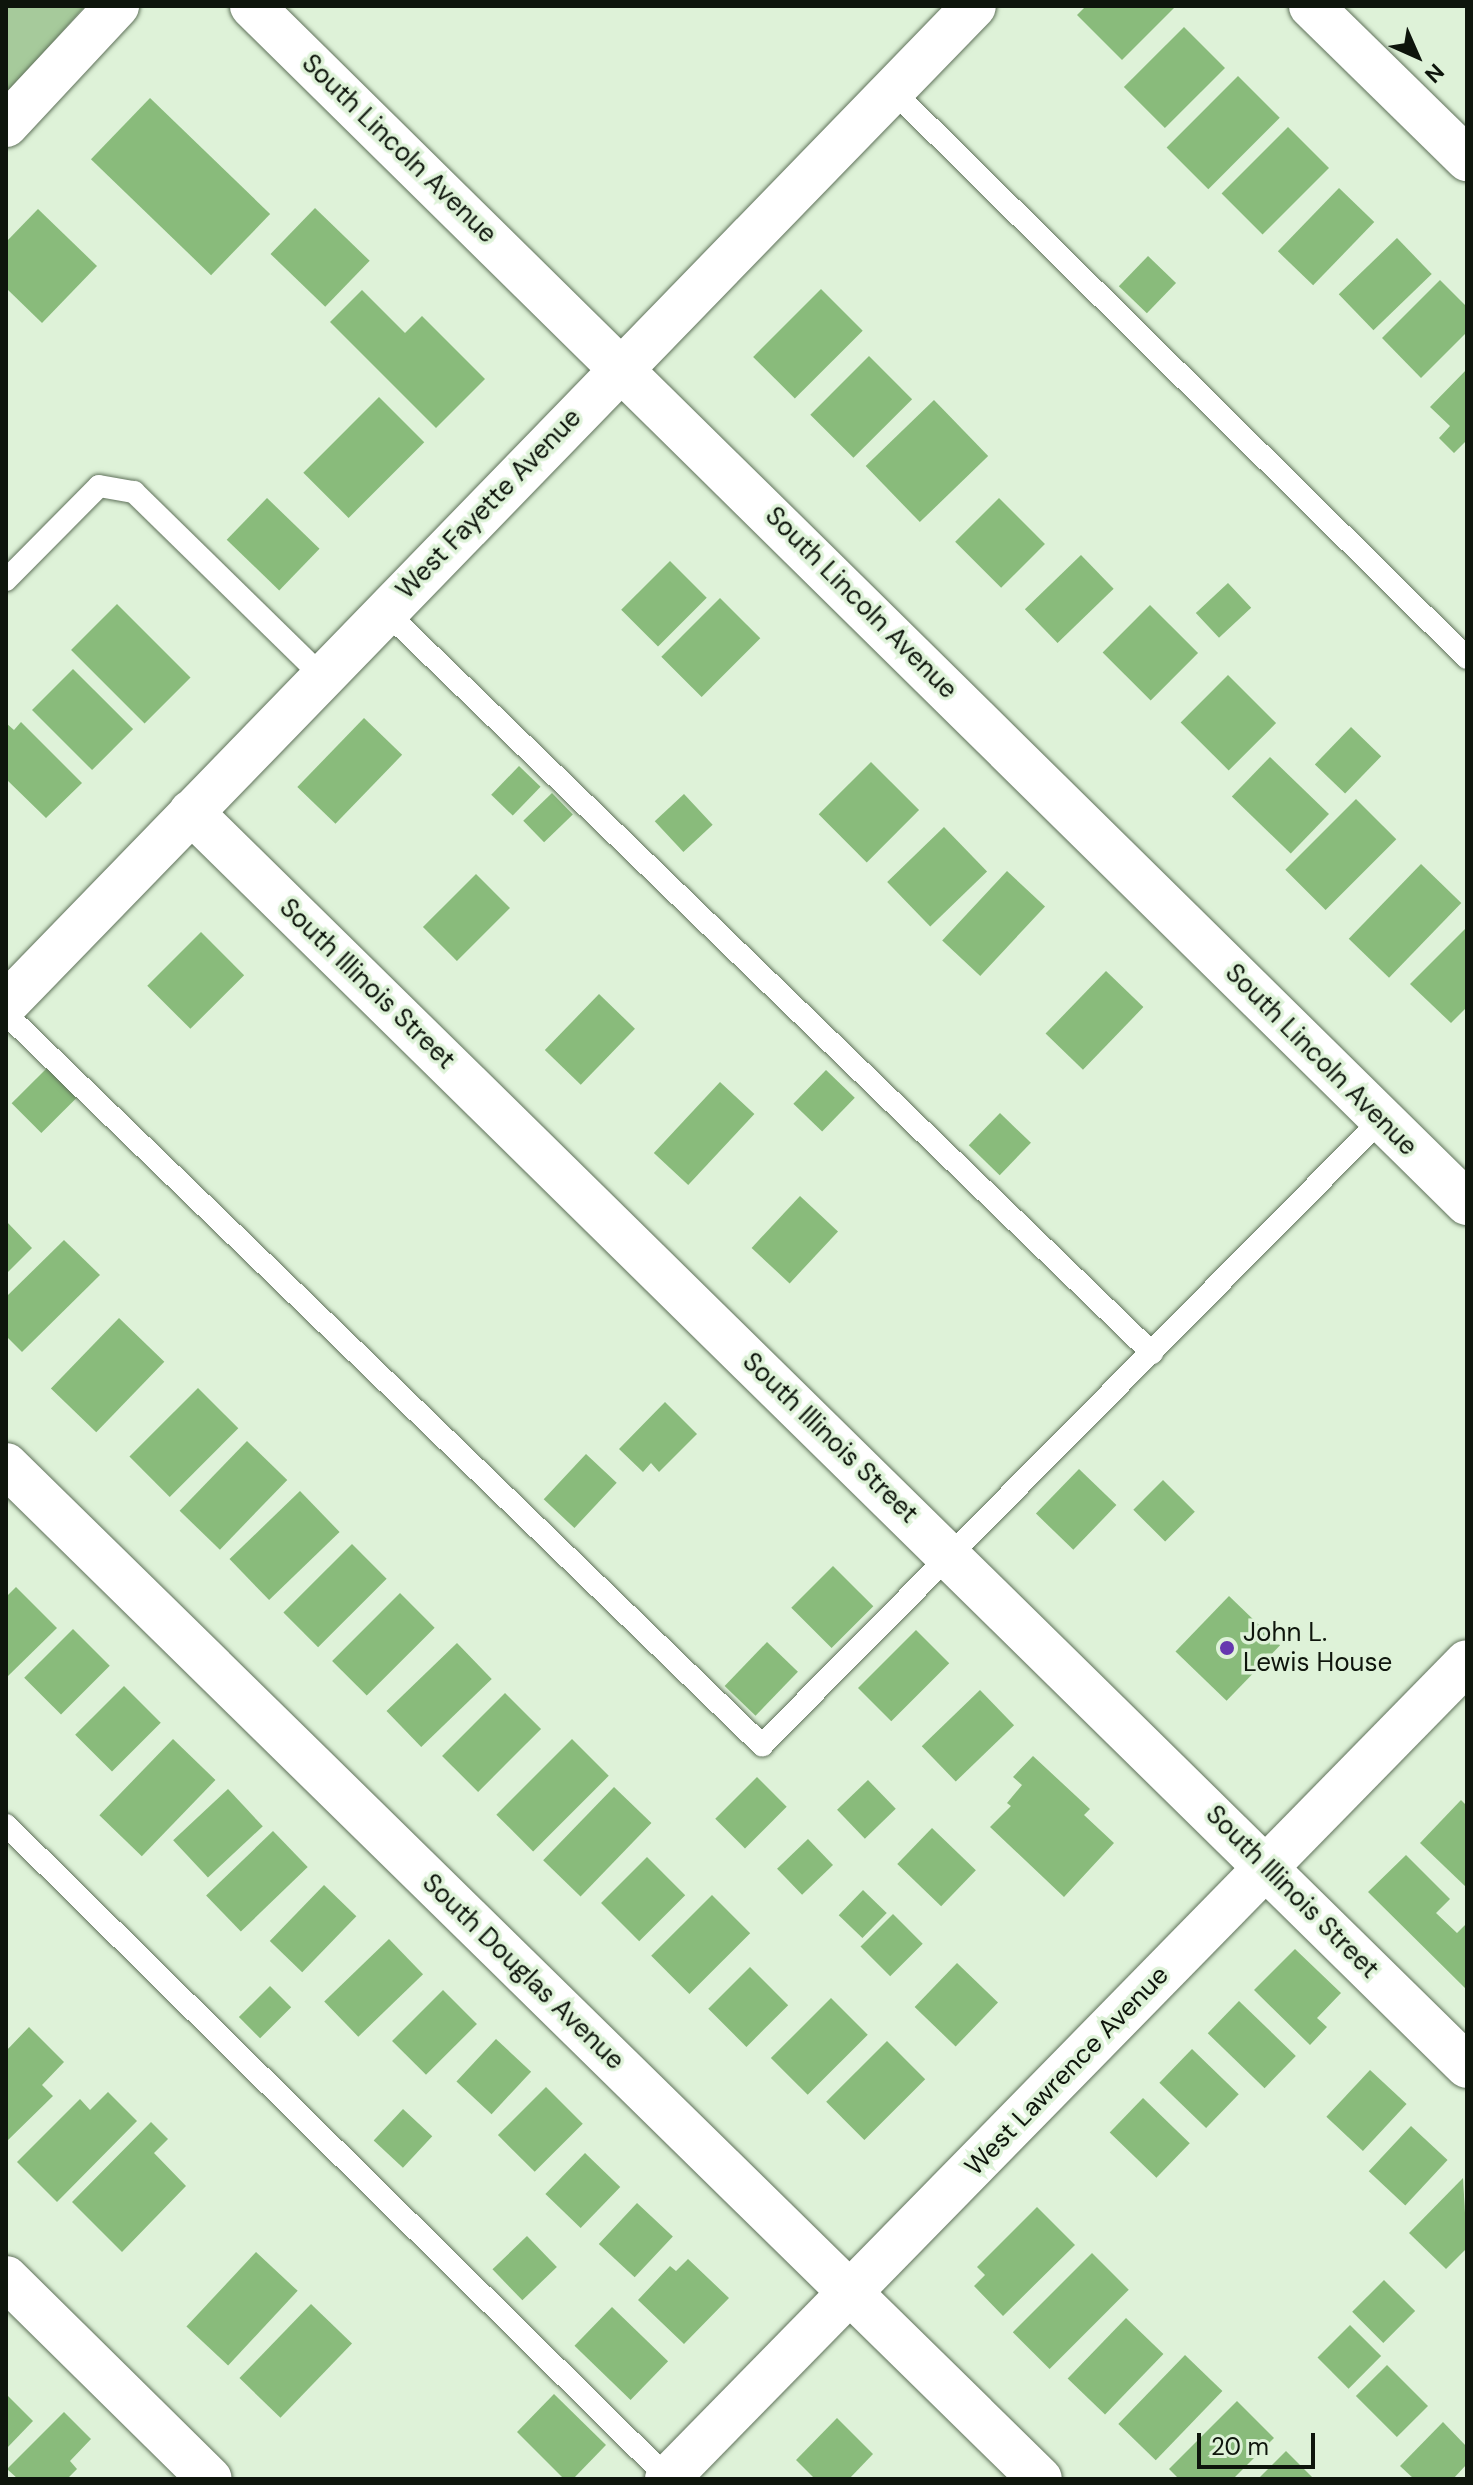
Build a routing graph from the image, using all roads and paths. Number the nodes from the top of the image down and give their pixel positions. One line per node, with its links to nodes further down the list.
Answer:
1 (117, 6): 6 (street)
2 (252, 6): 8 (street, South Lincoln Avenue)
3 (974, 6): 5 (street, West Fayette Avenue)
4 (1311, 6): 7 (street)
5 (892, 90): 8 (street, West Fayette Avenue); 11 (lane)
6 (6, 125)
7 (1467, 159)
8 (621, 365): 10 (street, West Fayette Avenue); 16 (street, South Lincoln Avenue)
9 (6, 580): 12 (lane)
10 (386, 612): 12 (street, West Fayette Avenue); 18 (lane)
11 (1467, 658)
12 (323, 677): 13 (street, West Fayette Avenue)
13 (191, 812): 14 (street, West Fayette Avenue); 20 (street, South Illinois Street)
14 (6, 1004)
15 (6, 1014): 20 (lane)
16 (1381, 1120): 17 (street, South Lincoln Avenue); 18 (lane)
17 (1467, 1203)
18 (1152, 1353): 20 (lane)
19 (6, 1465): 26 (street, South Douglas Avenue)
20 (952, 1558): 23 (street, South Illinois Street)
21 (1467, 1662): 23 (street, West Lawrence Avenue)
22 (6, 1825): 28 (lane)
23 (1268, 1867): 24 (street, South Illinois Street); 26 (street, West Lawrence Avenue)
24 (1467, 2066)
25 (6, 2278): 27 (street)
26 (849, 2294): 28 (street, West Lawrence Avenue); 29 (street, South Douglas Avenue)
27 (210, 2479)
28 (667, 2479)
29 (1040, 2479)

